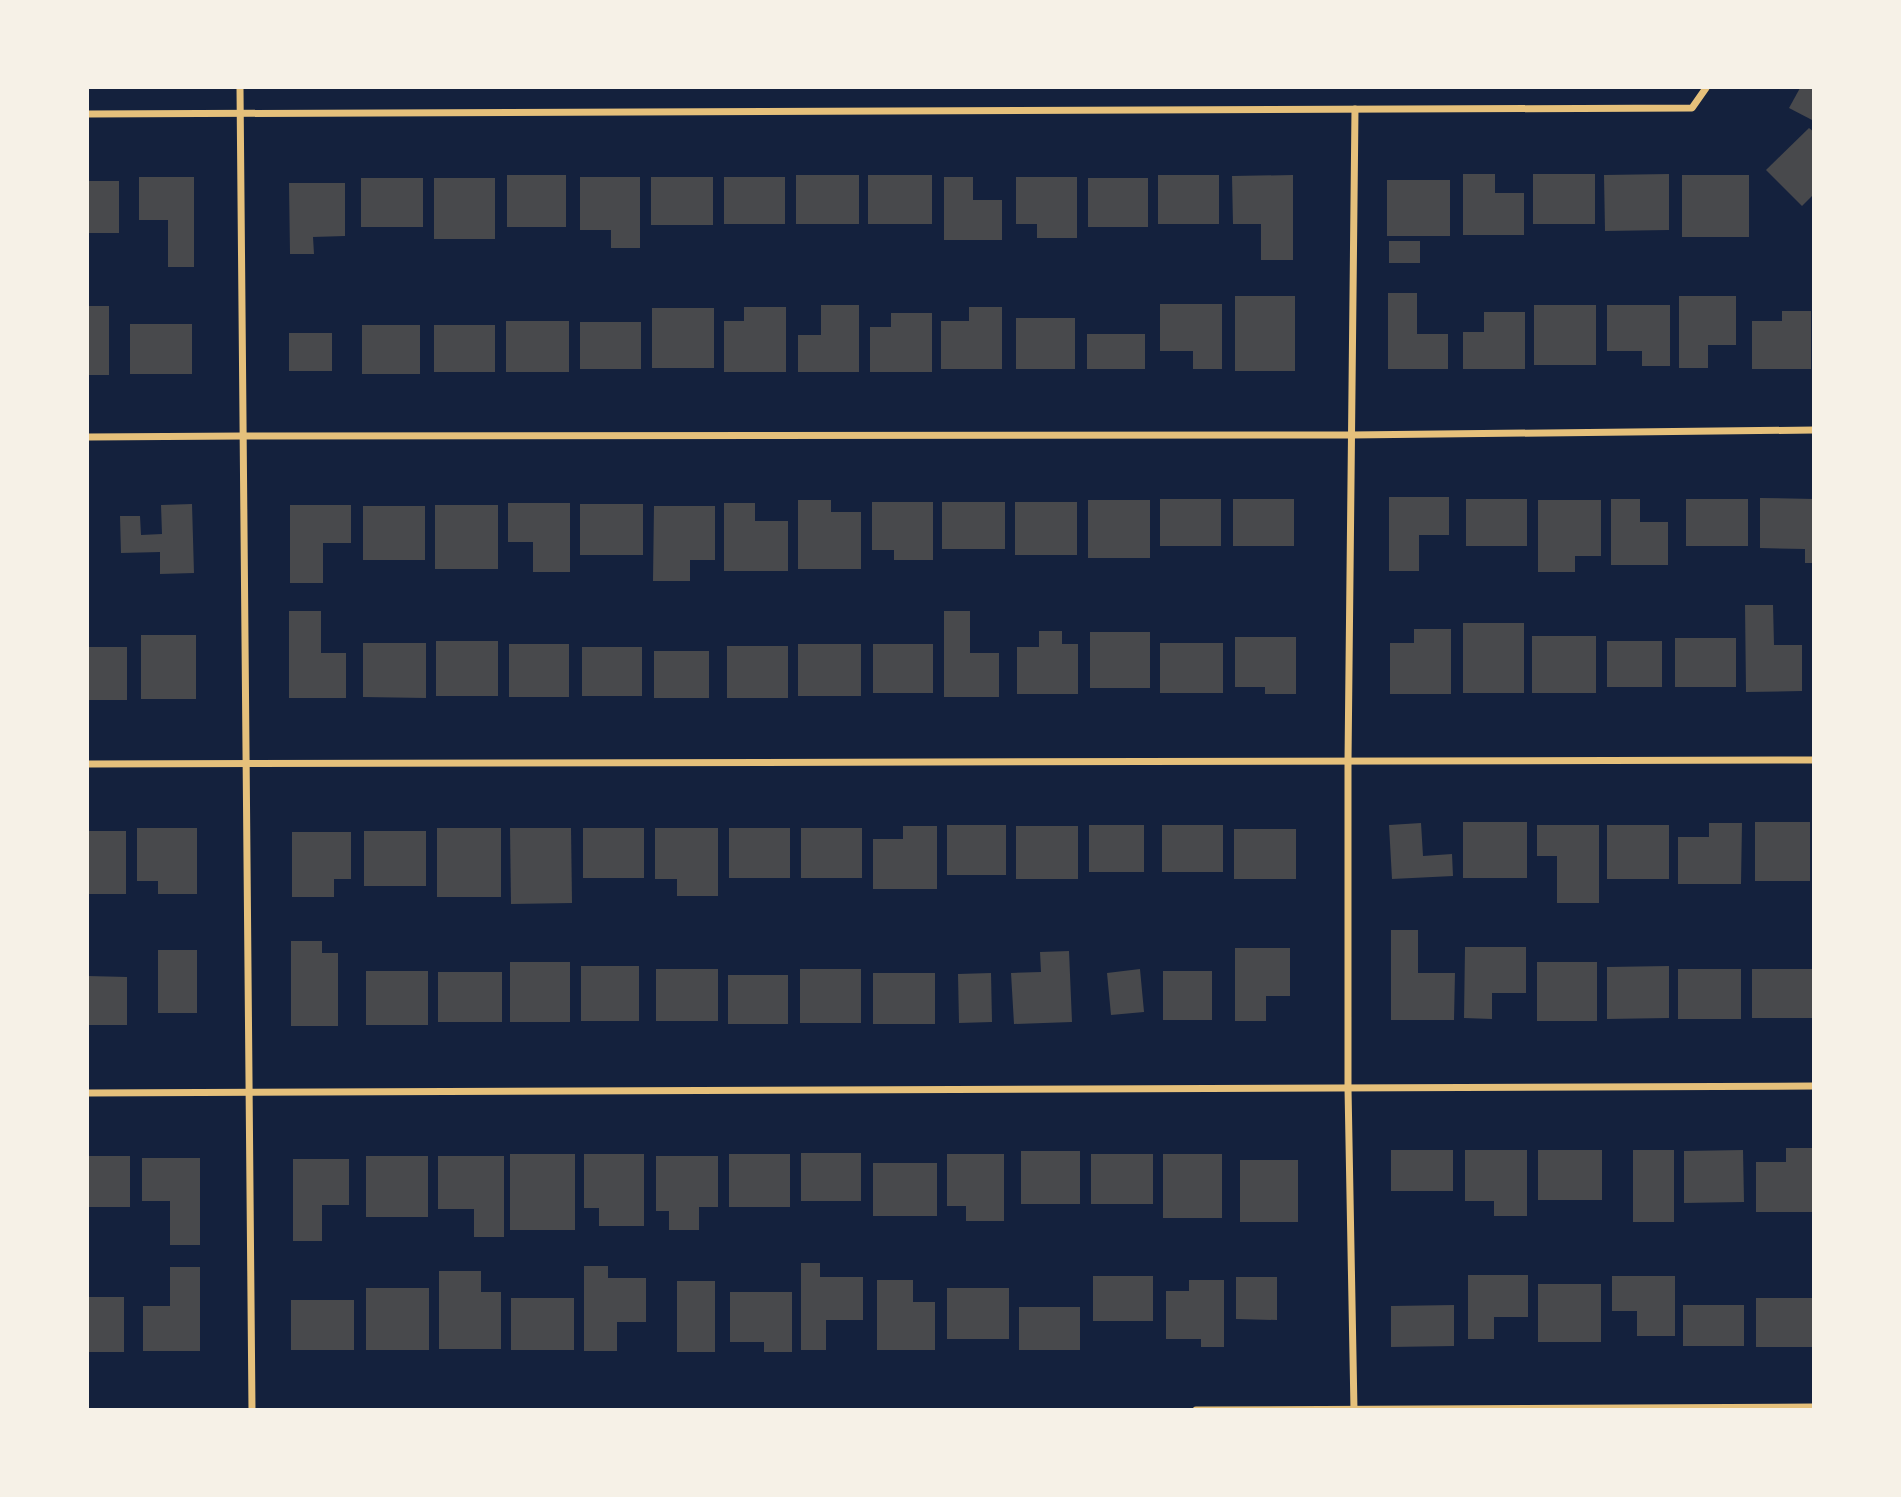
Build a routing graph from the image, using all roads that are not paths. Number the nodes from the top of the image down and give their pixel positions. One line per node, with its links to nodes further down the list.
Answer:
1 (240, 88): 4 (street)
2 (1706, 88): 3 (street)
3 (1354, 109): 4 (street); 7 (street)
4 (240, 113): 5 (street); 8 (street)
5 (88, 114)
6 (1814, 430): 7 (street)
7 (1351, 435): 8 (street); 11 (street)
8 (243, 436): 9 (street); 12 (street)
9 (88, 437)
10 (1814, 760): 11 (street)
11 (1348, 761): 12 (street); 15 (street)
12 (246, 763): 13 (street); 17 (street)
13 (88, 764)
14 (1814, 1086): 15 (street)
15 (1348, 1088): 17 (street); 21 (street)
16 (88, 1093): 17 (street)
17 (249, 1093): 19 (street)
18 (1814, 1408): 21 (street)
19 (252, 1409)
20 (1196, 1409): 21 (street)
21 (1354, 1409)

